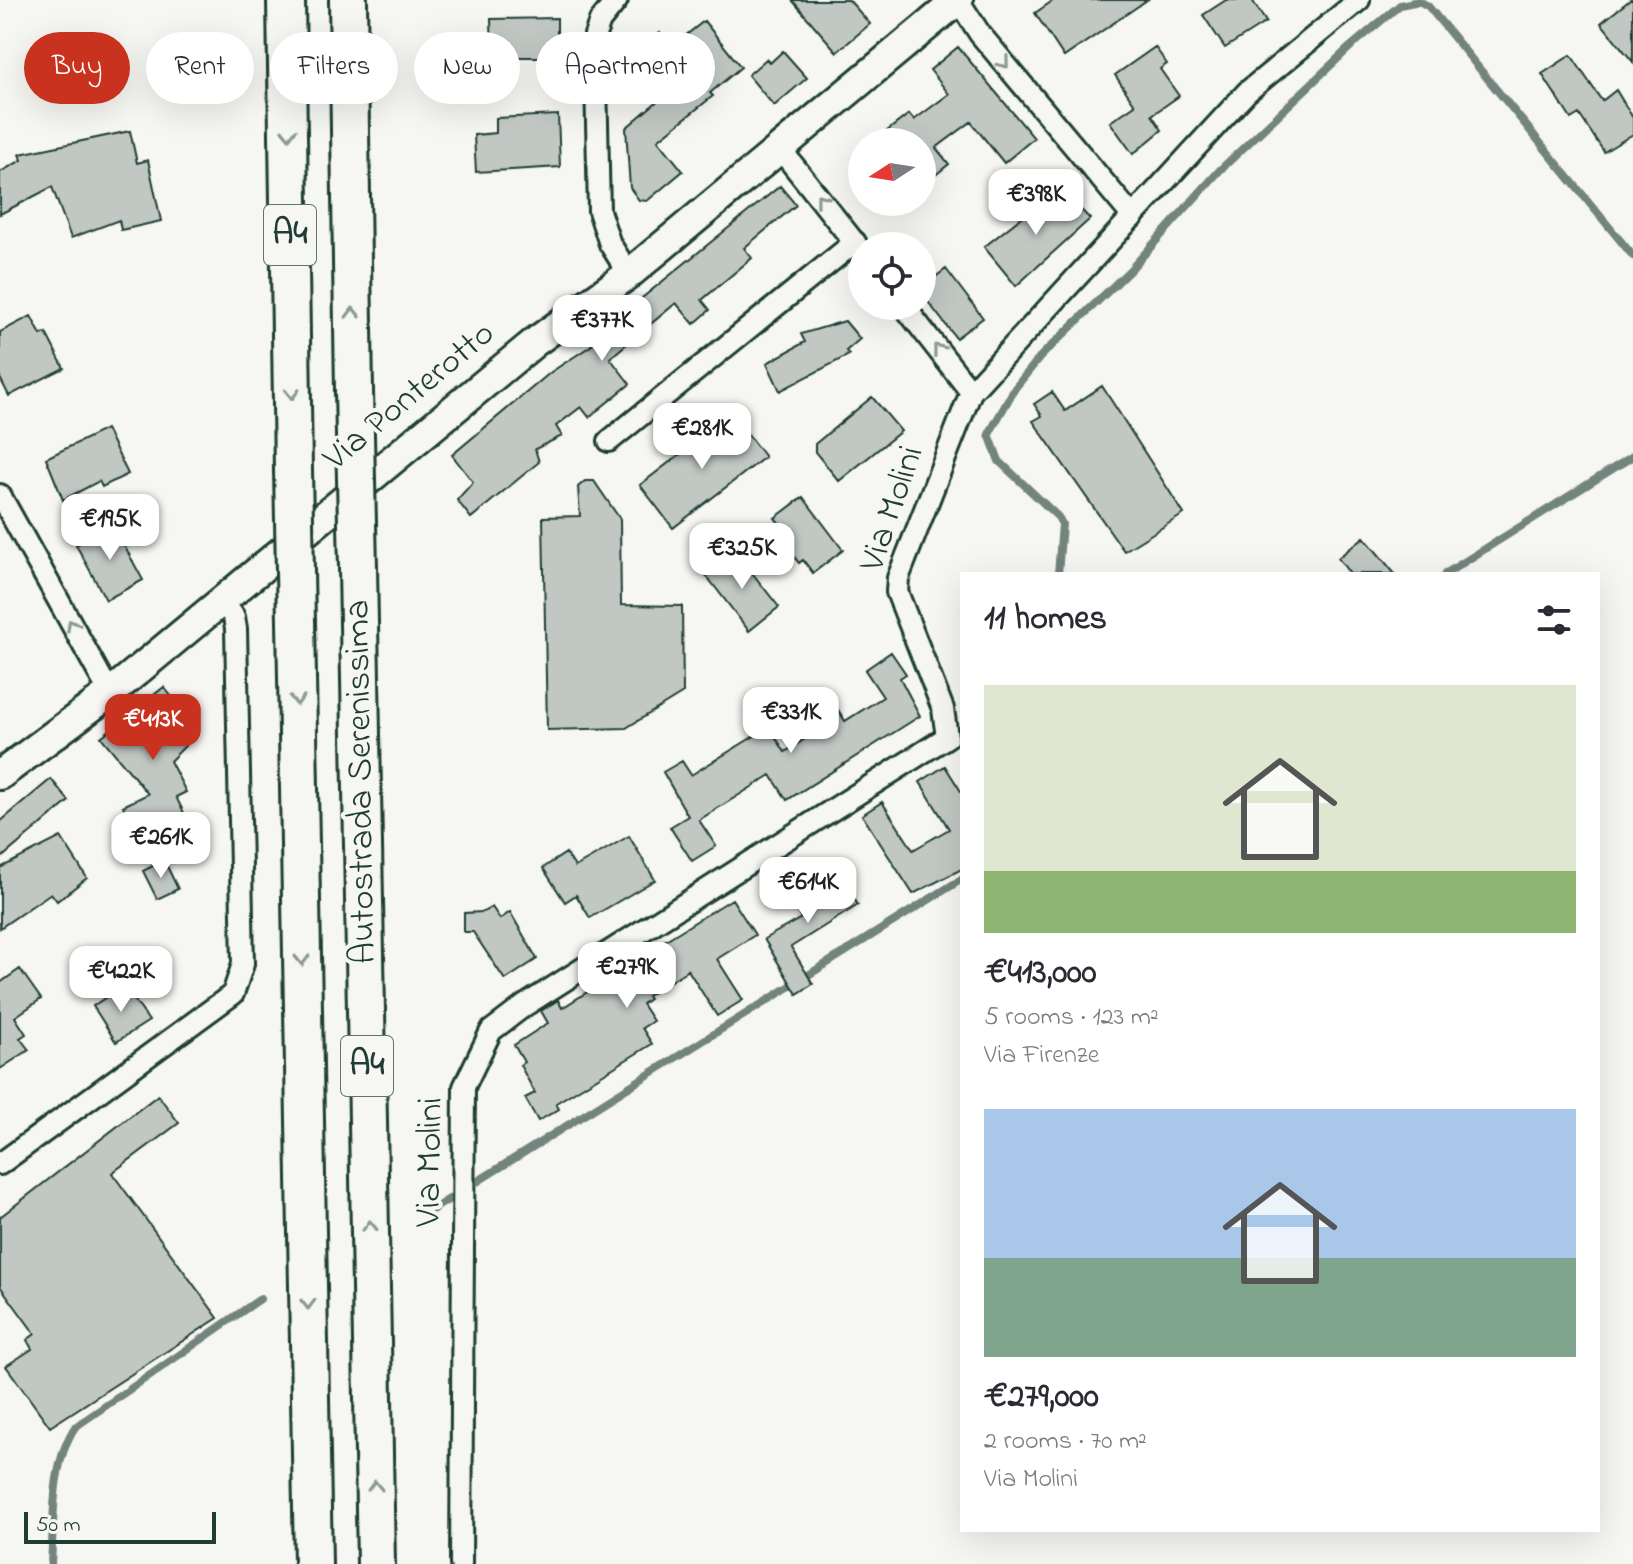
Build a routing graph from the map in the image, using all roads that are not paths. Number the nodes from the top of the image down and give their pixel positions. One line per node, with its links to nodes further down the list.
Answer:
1 (286, 0): 19 (highway, Autostrada Serenissima / A4, one-way to 19, bridge)
2 (348, 0): 20 (highway, Autostrada Serenissima / A4, one-way to 2, bridge)
3 (617, 0): 10 (street)
4 (958, 0): 6 (main road, Via Ponterotto); 7 (street, one-way to 7)
5 (1359, 0): 7 (street, Via Molini)
6 (778, 146): 8 (street, one-way to 6); 10 (main road, Via Ponterotto)
7 (1133, 217): 12 (street, Via Molini)
8 (848, 234)
9 (848, 255): 13 (street)
10 (629, 274): 15 (main road, Via Ponterotto)
11 (915, 320): 12 (street, one-way to 11)
12 (971, 392): 21 (street, Via Molini)
13 (609, 441)
14 (0, 495): 16 (street, one-way to 14)
15 (223, 601): 16 (main road, Via Ponterotto); 18 (street)
16 (113, 691): 17 (main road, Via Ponterotto)
17 (0, 775)
18 (0, 1164)
19 (313, 1564)
20 (376, 1564)
21 (461, 1564)

